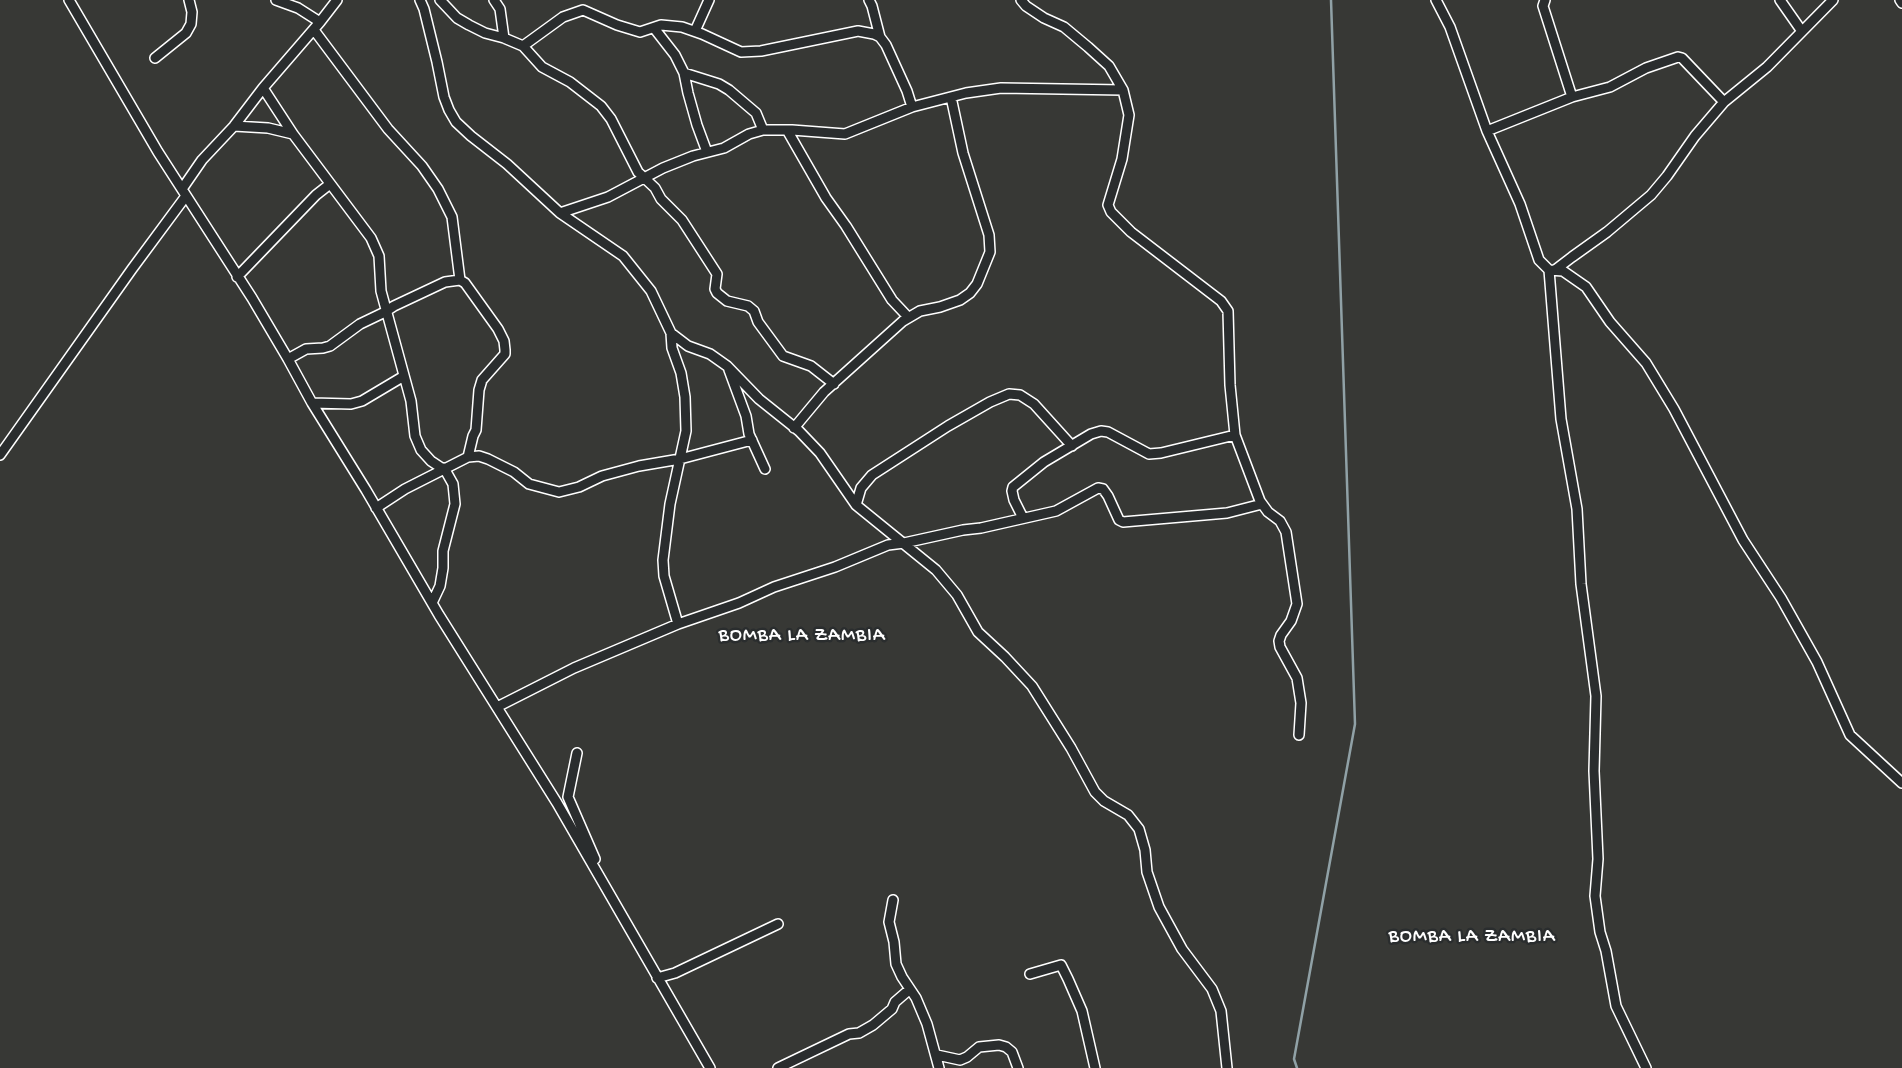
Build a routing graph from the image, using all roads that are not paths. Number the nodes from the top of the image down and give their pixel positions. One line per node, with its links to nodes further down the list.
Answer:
1 (69, 0): 42 (street)
2 (189, 0): 26 (street)
3 (276, 0): 18 (street)
4 (337, 0): 18 (street)
5 (420, 0): 43 (street)
6 (440, 0): 24 (street)
7 (494, 0): 24 (street)
8 (709, 0): 22 (street)
9 (869, 0): 23 (street)
10 (1021, 0): 29 (street)
11 (1436, 0): 37 (street)
12 (1545, 0): 31 (street)
13 (1780, 0): 21 (street)
14 (1834, 0): 21 (street)
15 (1900, 0): 16 (street)
16 (1902, 3)
17 (582, 5): 19 (street); 25 (street)
18 (320, 22): 20 (street)
19 (654, 28): 22 (street); 27 (street)
20 (314, 30): 28 (street); 46 (street)
21 (1801, 30): 32 (street)
22 (695, 31): 23 (street)
23 (880, 37): 33 (street)
24 (504, 38): 25 (street)
25 (523, 46): 40 (street)
26 (155, 58)
27 (684, 73): 35 (street); 39 (street)
28 (263, 88): 34 (street); 38 (street)
29 (1124, 90): 30 (street); 56 (street)
30 (951, 97): 33 (street); 48 (street)
31 (1572, 97): 32 (street); 37 (street)
32 (1724, 102): 44 (street)
33 (912, 107): 36 (street)
34 (234, 126): 38 (street); 42 (street)
35 (763, 130): 36 (street); 39 (street)
36 (787, 130): 48 (street)
37 (1487, 131): 44 (street)
38 (293, 134): 41 (street)
39 (707, 152): 40 (street)
40 (644, 178): 43 (street); 53 (street)
41 (330, 184): 45 (street); 47 (street)
42 (184, 192): 45 (street); 59 (street)
43 (560, 213): 49 (street)
44 (1552, 270): 74 (street); 88 (street)
45 (237, 277): 50 (street)
46 (460, 280): 47 (street); 60 (street)
47 (385, 312): 50 (street); 52 (street)
48 (908, 317): 53 (street)
49 (672, 333): 51 (street); 61 (street)
50 (288, 359): 54 (street)
51 (727, 366): 55 (street); 57 (street)
52 (404, 376): 54 (street); 62 (street)
53 (834, 384): 55 (street)
54 (312, 403): 66 (street)
55 (794, 428): 64 (street)
56 (1235, 435): 58 (street); 65 (street)
57 (752, 440): 61 (street); 63 (street)
58 (1072, 446): 64 (street); 67 (street)
59 (0, 455)
60 (468, 457): 61 (street); 62 (street)
61 (680, 459): 70 (street)
62 (443, 468): 66 (street); 69 (street)
63 (765, 469)
64 (856, 504): 68 (street)
65 (1262, 504): 67 (street); 72 (street)
66 (376, 508): 69 (street)
67 (1023, 518): 68 (street)
68 (904, 543): 70 (street); 87 (street)
69 (432, 604): 71 (street)
70 (678, 624): 71 (street)
71 (497, 707): 79 (street)
72 (1299, 735)
73 (577, 753): 75 (street)
74 (1902, 783)
75 (597, 864)
76 (893, 900): 80 (street)
77 (778, 924): 79 (street)
78 (1030, 974): 86 (street)
79 (657, 978): 82 (street)
80 (910, 989): 81 (street); 83 (street)
81 (937, 1056): 84 (street); 85 (street)
82 (710, 1068)
83 (778, 1068)
84 (939, 1068)
85 (1018, 1068)
86 (1095, 1068)
87 (1227, 1068)
88 (1646, 1068)

